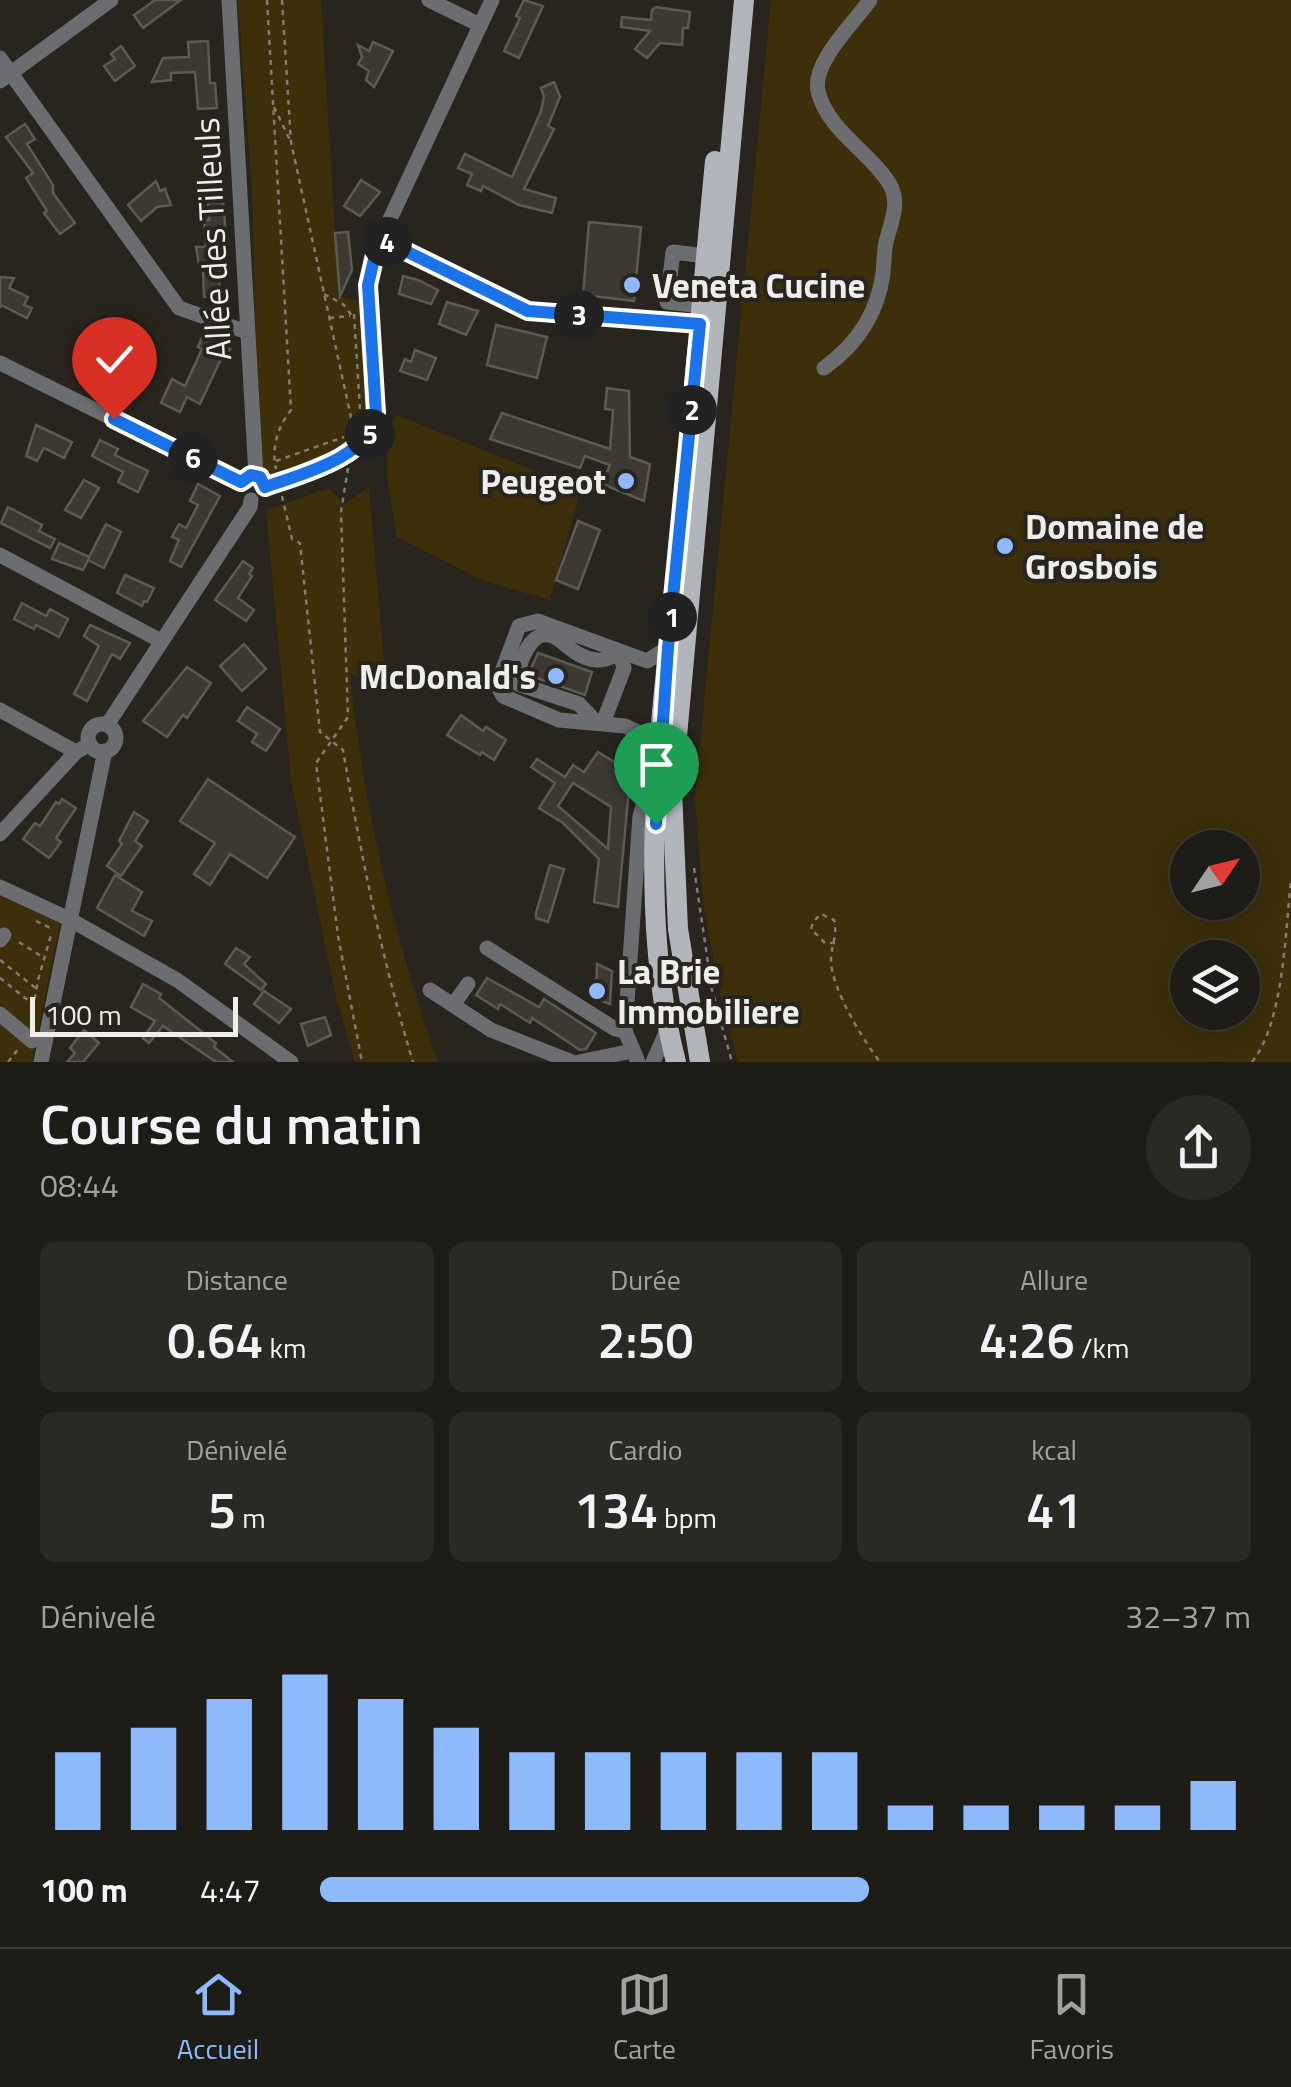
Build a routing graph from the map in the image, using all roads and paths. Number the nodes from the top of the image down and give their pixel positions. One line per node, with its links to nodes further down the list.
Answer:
1 (111, 0): 12 (street)
2 (230, 0): 20 (street, Allée des Tilleuls)
3 (267, 0): 13 (path)
4 (282, 0): 14 (path)
5 (429, 0): 10 (street)
6 (492, 0): 10 (street)
7 (730, 0): 16 (main road)
8 (744, 0): 70 (main road)
9 (870, 0): 22 (street)
10 (480, 26): 15 (street)
11 (0, 58): 12 (street)
12 (6, 77): 20 (street)
13 (273, 105): 14 (path); 25 (path)
14 (290, 142): 17 (path)
15 (379, 238): 18 (street); 28 (street)
16 (706, 256): 18 (main road); 18 (street)
17 (323, 294): 19 (path); 19 (path)
18 (701, 315): 32 (main road)
19 (329, 318): 23 (path)
20 (247, 332): 28 (street, Allée des Tilleuls)
21 (0, 363): 28 (street)
22 (824, 368)
23 (355, 433): 24 (path); 26 (path)
24 (354, 441)
25 (274, 452)
26 (274, 461)
27 (346, 476): 36 (path)
28 (254, 482): 31 (street)
29 (285, 507): 36 (path)
30 (0, 555): 31 (street)
31 (161, 641): 37 (street)
32 (668, 648): 33 (street); 38 (main road)
33 (620, 654): 35 (street); 35 (street); 35 (street)
34 (0, 710): 37 (street)
35 (600, 723): 38 (street)
36 (332, 741): 64 (path); 65 (path)
37 (90, 749): 40 (street); 44 (street)
38 (661, 754): 57 (main road)
39 (644, 800): 58 (street)
40 (0, 834)
41 (693, 860): 71 (path)
42 (1291, 881): 73 (path)
43 (0, 886): 44 (street)
44 (63, 925): 48 (path); 62 (street); 63 (street)
45 (4, 936): 48 (path)
46 (835, 944): 46 (path); 72 (path)
47 (487, 948): 58 (street)
48 (44, 957): 52 (path)
49 (0, 960): 52 (path)
50 (0, 978): 54 (path)
51 (468, 984): 55 (street)
52 (38, 990): 54 (path)
53 (430, 990): 55 (street)
54 (36, 1006): 59 (path)
55 (453, 1006): 66 (street)
56 (0, 1014): 59 (street)
57 (668, 1028): 68 (street); 69 (main road)
58 (626, 1031): 60 (street)
59 (30, 1039): 61 (path)
60 (635, 1056): 67 (street)
61 (8, 1062)
62 (41, 1062)
63 (291, 1062)
64 (362, 1062)
65 (413, 1062)
66 (572, 1062)
67 (580, 1062)
68 (654, 1062)
69 (676, 1062)
70 (700, 1062)
71 (732, 1062)
72 (880, 1062)
73 (1252, 1062)

